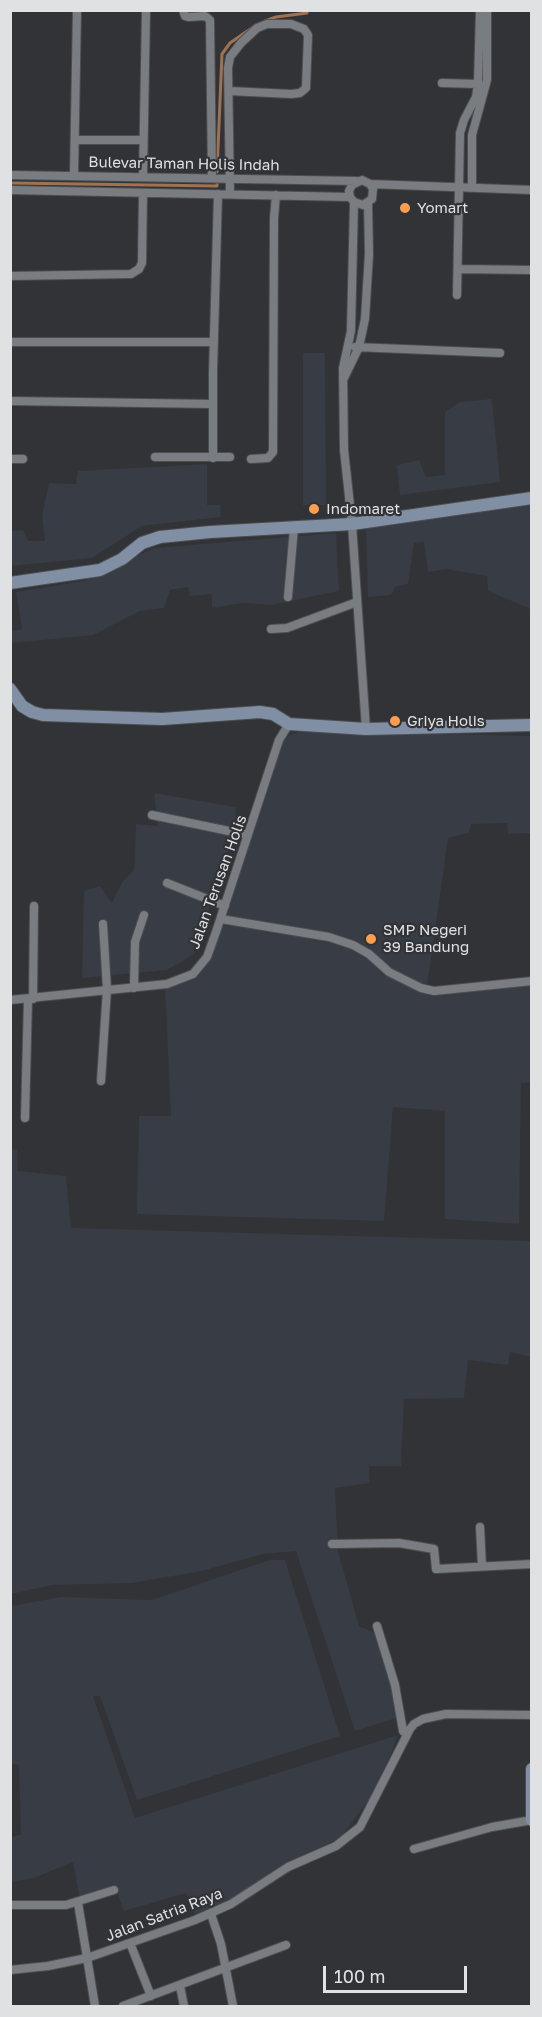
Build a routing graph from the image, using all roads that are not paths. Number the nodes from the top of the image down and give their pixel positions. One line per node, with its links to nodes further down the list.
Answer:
1 (77, 10): 9 (street)
2 (146, 10): 10 (street)
3 (183, 10): 14 (street)
4 (480, 10): 7 (street)
5 (487, 10): 19 (street)
6 (442, 83): 7 (street)
7 (478, 84): 18 (street)
8 (229, 91): 8 (street); 17 (street)
9 (75, 140): 10 (street); 12 (street)
10 (143, 140): 13 (street)
11 (10, 175): 12 (street, Bulevar Taman Holis Indah)
12 (74, 175): 13 (street, Bulevar Taman Holis Indah)
13 (143, 177): 14 (street, Bulevar Taman Holis Indah)
14 (212, 178): 17 (street, Bulevar Taman Holis Indah)
15 (357, 181): 16 (street); 17 (street, Bulevar Taman Holis Indah); 25 (street)
16 (370, 184): 18 (street); 26 (street)
17 (230, 186): 23 (street, Bulevar Taman Holis Indah); 24 (street, Bulevar Taman Holis Indah)
18 (459, 187): 19 (street); 27 (street)
19 (472, 187): 21 (street)
20 (10, 190): 22 (street, Bulevar Taman Holis Indah)
21 (531, 190)
22 (143, 193): 23 (street, Bulevar Taman Holis Indah); 29 (street)
23 (218, 194): 32 (street)
24 (276, 195): 25 (street, Bulevar Taman Holis Indah); 44 (street)
25 (352, 200): 26 (street); 33 (street)
26 (368, 203): 34 (street)
27 (458, 269): 28 (street); 30 (street)
28 (531, 270)
29 (10, 276)
30 (457, 295)
31 (10, 342): 32 (street)
32 (214, 342): 38 (street)
33 (349, 347): 34 (street); 36 (street)
34 (359, 347): 35 (street); 36 (street)
35 (500, 352)
36 (344, 379): 46 (street)
37 (10, 401): 38 (street)
38 (213, 404): 41 (street)
39 (155, 457): 41 (street)
40 (230, 457): 41 (street)
41 (213, 458)
42 (10, 459): 43 (street)
43 (23, 459)
44 (251, 459)
45 (531, 498): 46 (main road)
46 (352, 524): 47 (main road); 50 (street)
47 (294, 528): 48 (main road); 49 (street)
48 (10, 583)
49 (288, 597)
50 (357, 602): 51 (street); 55 (street)
51 (271, 629)
52 (10, 689): 53 (main road)
53 (288, 724): 55 (main road); 57 (street, Jalan Terusan Holis)
54 (531, 724): 55 (main road)
55 (366, 729)
56 (152, 815): 57 (street)
57 (248, 835): 60 (street, Jalan Terusan Holis)
58 (167, 883): 60 (street)
59 (34, 906): 67 (street)
60 (225, 906): 62 (street, Jalan Terusan Holis)
61 (144, 915): 65 (street)
62 (221, 919): 64 (street); 65 (street, Jalan Terusan Holis)
63 (103, 924): 66 (street)
64 (531, 981)
65 (134, 987): 66 (street, Jalan Terusan Holis)
66 (107, 989): 67 (street, Jalan Terusan Holis); 69 (street)
67 (31, 999): 68 (street, Jalan Terusan Holis); 70 (street)
68 (10, 1000)
69 (101, 1081)
70 (26, 1118)
71 (480, 1527): 74 (street)
72 (332, 1544): 74 (street)
73 (531, 1564): 74 (street)
74 (482, 1566)
75 (377, 1626): 77 (street)
76 (531, 1715): 84 (street, Jalan Satria Raya)
77 (403, 1731)
78 (531, 1768): 79 (main road)
79 (531, 1820): 80 (street)
80 (414, 1849)
81 (114, 1890): 82 (street)
82 (78, 1903): 83 (street); 87 (street)
83 (10, 1905)
84 (211, 1914): 85 (street, Jalan Satria Raya); 88 (street)
85 (130, 1943): 87 (street, Jalan Satria Raya); 91 (street)
86 (286, 1945): 88 (street)
87 (87, 1958): 89 (street, Jalan Satria Raya); 93 (street)
88 (225, 1968): 90 (street); 96 (street)
89 (10, 1970)
90 (180, 1986): 91 (street); 95 (street)
91 (151, 1996): 92 (street)
92 (140, 2003): 94 (street)
93 (95, 2007)
94 (123, 2007)
95 (184, 2007)
96 (233, 2007)

